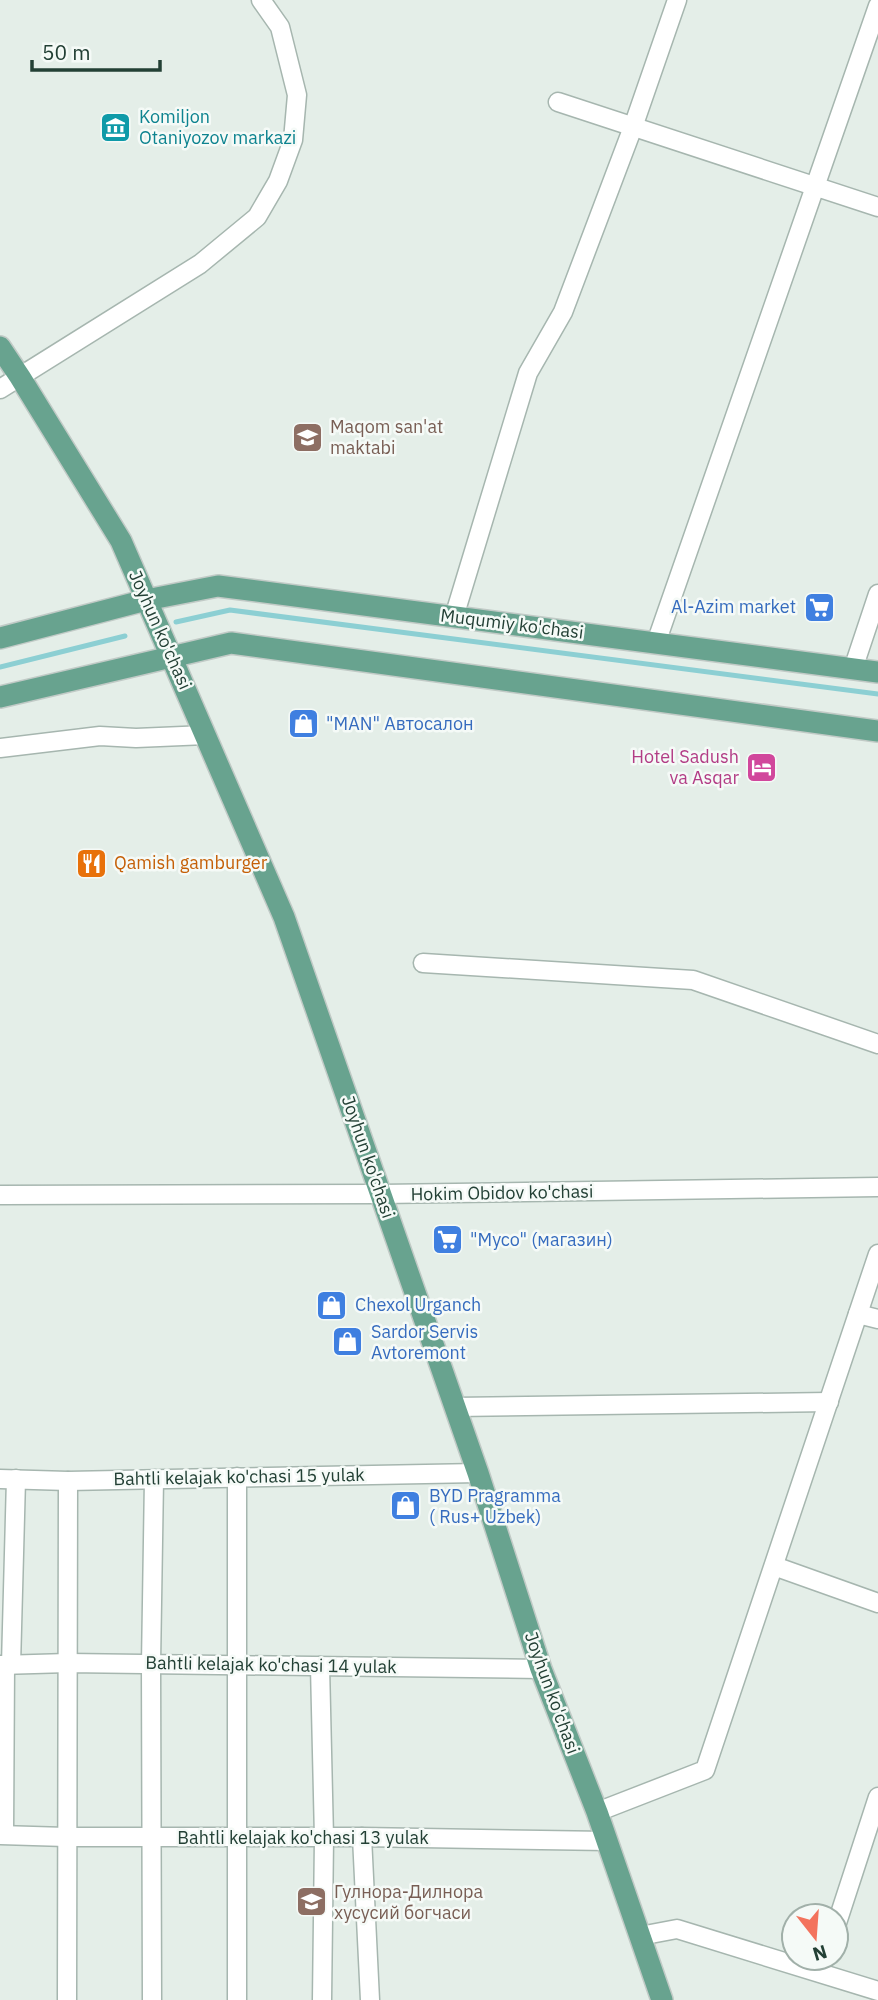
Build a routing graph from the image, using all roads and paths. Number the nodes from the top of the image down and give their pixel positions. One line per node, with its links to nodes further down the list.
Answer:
1 (261, 0): 9 (street)
2 (677, 0): 5 (street)
3 (878, 6): 6 (street)
4 (558, 102): 5 (street)
5 (633, 127): 6 (street); 13 (street)
6 (815, 186): 7 (street); 15 (street)
7 (878, 207)
8 (0, 347): 9 (main road, Joyhun ko'chasi)
9 (20, 376): 10 (street); 12 (main road, Joyhun ko'chasi)
10 (0, 389)
11 (878, 594): 17 (street)
12 (146, 600): 13 (main road, Muqumiy ko'chasi); 14 (main road, Muqumiy ko'chasi); 16 (main road, Joyhun ko'chasi)
13 (454, 617): 15 (main road, Muqumiy ko'chasi)
14 (0, 638)
15 (656, 643): 17 (main road, Muqumiy ko'chasi)
16 (172, 655): 19 (main road); 20 (main road); 21 (main road, Joyhun ko'chasi)
17 (853, 669): 18 (main road, Muqumiy ko'chasi)
18 (878, 672)
19 (0, 697)
20 (878, 731)
21 (206, 735): 22 (street); 26 (main road, Joyhun ko'chasi)
22 (0, 748)
23 (423, 963): 24 (street)
24 (878, 1044)
25 (878, 1187): 26 (street, Hokim Obidov ko'chasi)
26 (381, 1194): 27 (street, Hokim Obidov ko'chasi); 32 (main road, Joyhun ko'chasi)
27 (0, 1195)
28 (878, 1254): 29 (street)
29 (858, 1314): 30 (street); 31 (street)
30 (878, 1319)
31 (829, 1402): 32 (street); 38 (street)
32 (455, 1407): 33 (main road, Joyhun ko'chasi)
33 (478, 1473): 34 (street, Bahtli kelajak ko'chasi 15 yulak); 45 (main road, Joyhun ko'chasi)
34 (237, 1476): 36 (street, Bahtli kelajak ko'chasi 15 yulak); 43 (street)
35 (8, 1479): 37 (street, Bahtli kelajak ko'chasi 15 yulak); 42 (street)
36 (154, 1479): 37 (street, Bahtli kelajak ko'chasi 15 yulak); 41 (street)
37 (68, 1481): 40 (street)
38 (774, 1566): 39 (street); 47 (street)
39 (878, 1603)
40 (68, 1663): 41 (street, Bahtli kelajak ko'chasi 14 yulak); 42 (street, Bahtli kelajak ko'chasi 14 yulak); 49 (street)
41 (151, 1664): 43 (street, Bahtli kelajak ko'chasi 14 yulak); 50 (street)
42 (6, 1665): 48 (street)
43 (238, 1665): 44 (street, Bahtli kelajak ko'chasi 14 yulak); 51 (street)
44 (320, 1666): 45 (street, Bahtli kelajak ko'chasi 14 yulak); 52 (street)
45 (541, 1669): 47 (main road, Joyhun ko'chasi)
46 (878, 1797): 55 (street)
47 (597, 1812): 54 (main road, Joyhun ko'chasi)
48 (2, 1835): 49 (street, Bahtli kelajak ko'chasi 13 yulak)
49 (66, 1837): 50 (street, Bahtli kelajak ko'chasi 13 yulak); 60 (street)
50 (152, 1837): 51 (street, Bahtli kelajak ko'chasi 13 yulak); 61 (street)
51 (236, 1838): 52 (street, Bahtli kelajak ko'chasi 13 yulak); 62 (street)
52 (324, 1838): 53 (street, Bahtli kelajak ko'chasi 13 yulak); 63 (street)
53 (362, 1838): 54 (street, Bahtli kelajak ko'chasi 13 yulak); 64 (street)
54 (607, 1841): 56 (main road, Joyhun ko'chasi)
55 (844, 1902)
56 (640, 1936): 57 (street); 65 (main road, Joyhun ko'chasi)
57 (780, 1955)
58 (836, 1972): 59 (street)
59 (878, 1991)
60 (67, 2000)
61 (152, 2000)
62 (237, 2000)
63 (322, 2000)
64 (370, 2000)
65 (662, 2000)

